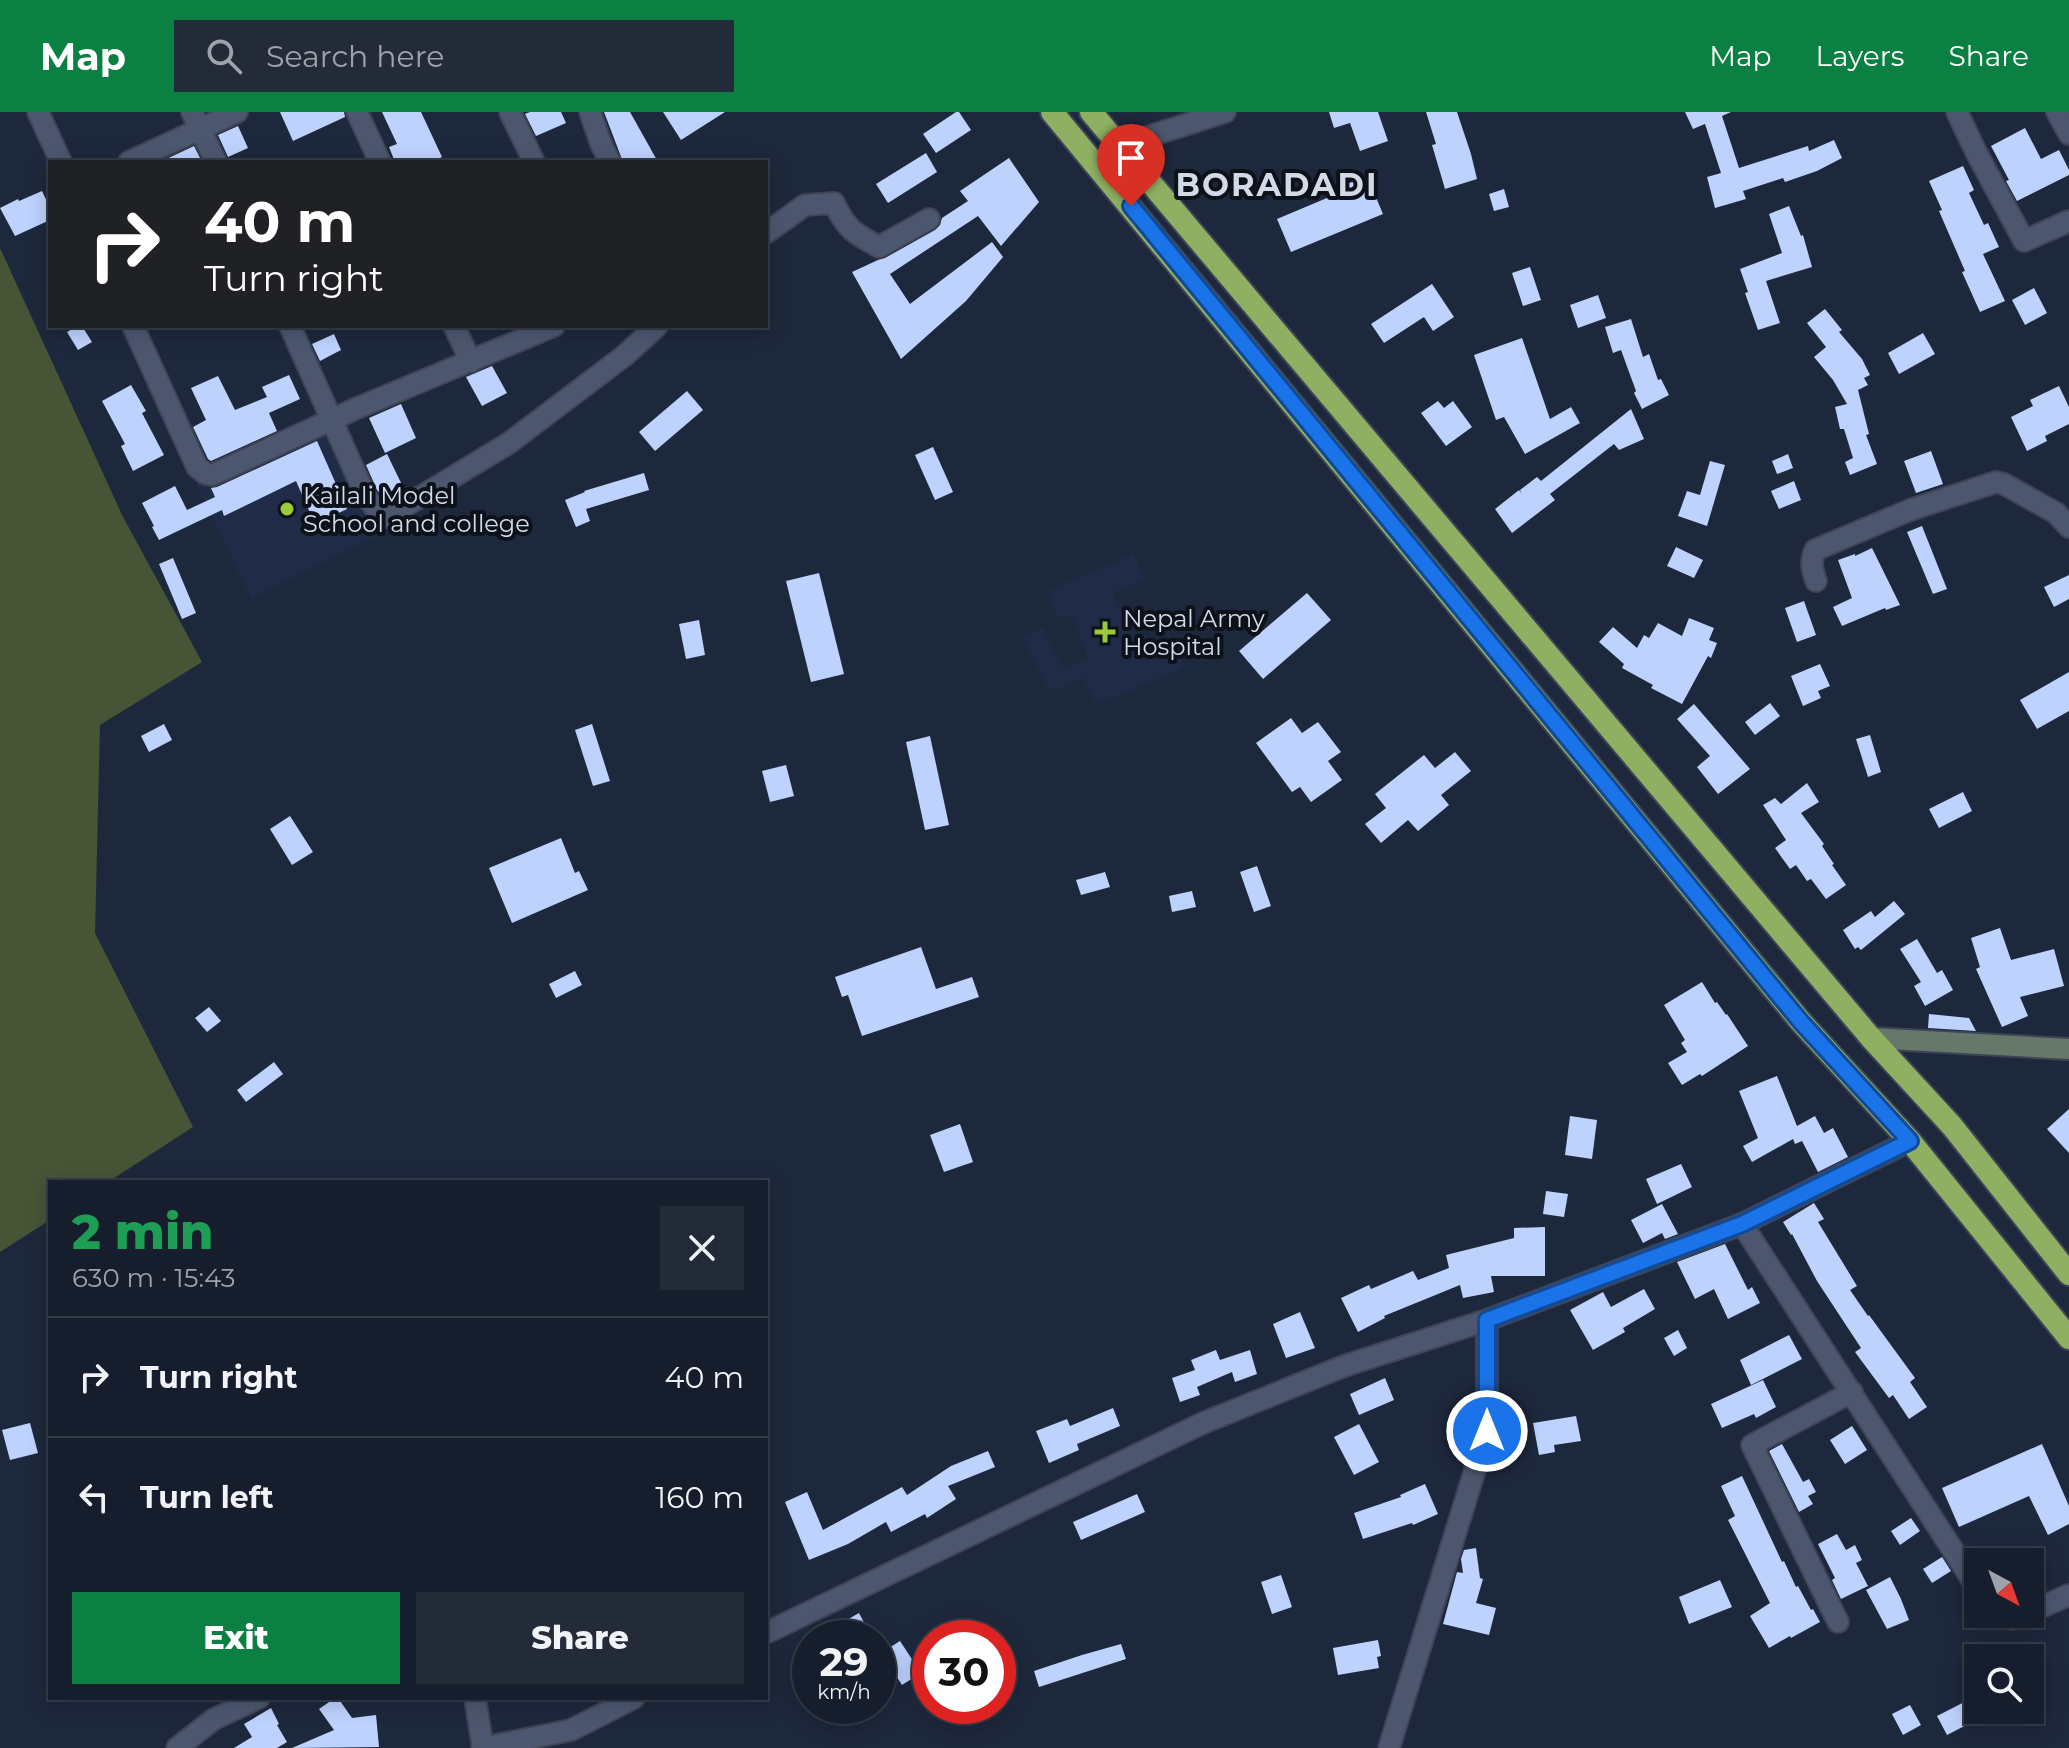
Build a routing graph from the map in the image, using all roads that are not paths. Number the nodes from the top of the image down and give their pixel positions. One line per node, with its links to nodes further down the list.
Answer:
1 (38, 112): 14 (street)
2 (237, 112): 11 (street)
3 (357, 112): 17 (street)
4 (510, 112): 18 (street)
5 (590, 112): 19 (street)
6 (1052, 112): 34 (highway)
7 (1091, 112): 13 (highway)
8 (1225, 112): 13 (street)
9 (1957, 112): 21 (street)
10 (2057, 112): 12 (street)
11 (196, 120): 15 (street); 16 (street)
12 (2069, 134)
13 (1119, 146): 32 (highway)
14 (60, 160)
15 (132, 160)
16 (215, 160)
17 (379, 160)
18 (533, 160)
19 (609, 160)
20 (929, 219): 22 (street)
21 (2069, 221)
22 (768, 232)
23 (134, 328): 29 (street)
24 (291, 328): 29 (street)
25 (455, 328): 28 (street)
26 (549, 328): 28 (street)
27 (655, 328): 29 (street)
28 (471, 362): 29 (street)
29 (333, 420)
30 (2069, 527): 31 (street)
31 (1816, 581)
32 (1871, 1038): 33 (main road); 36 (highway)
33 (2069, 1049)
34 (1910, 1141): 35 (street); 38 (highway)
35 (1742, 1224): 37 (street); 39 (street)
36 (2069, 1274)
37 (1487, 1320): 44 (street); 52 (street)
38 (2069, 1338)
39 (1852, 1392): 40 (street); 43 (street)
40 (1964, 1567)
41 (2069, 1595): 42 (street)
42 (2044, 1606)
43 (1838, 1622)
44 (768, 1632)
45 (255, 1700): 49 (street)
46 (475, 1700): 50 (street)
47 (630, 1700): 48 (street)
48 (571, 1730): 50 (street); 51 (street)
49 (177, 1748)
50 (482, 1748)
51 (583, 1748)
52 (1389, 1748)

